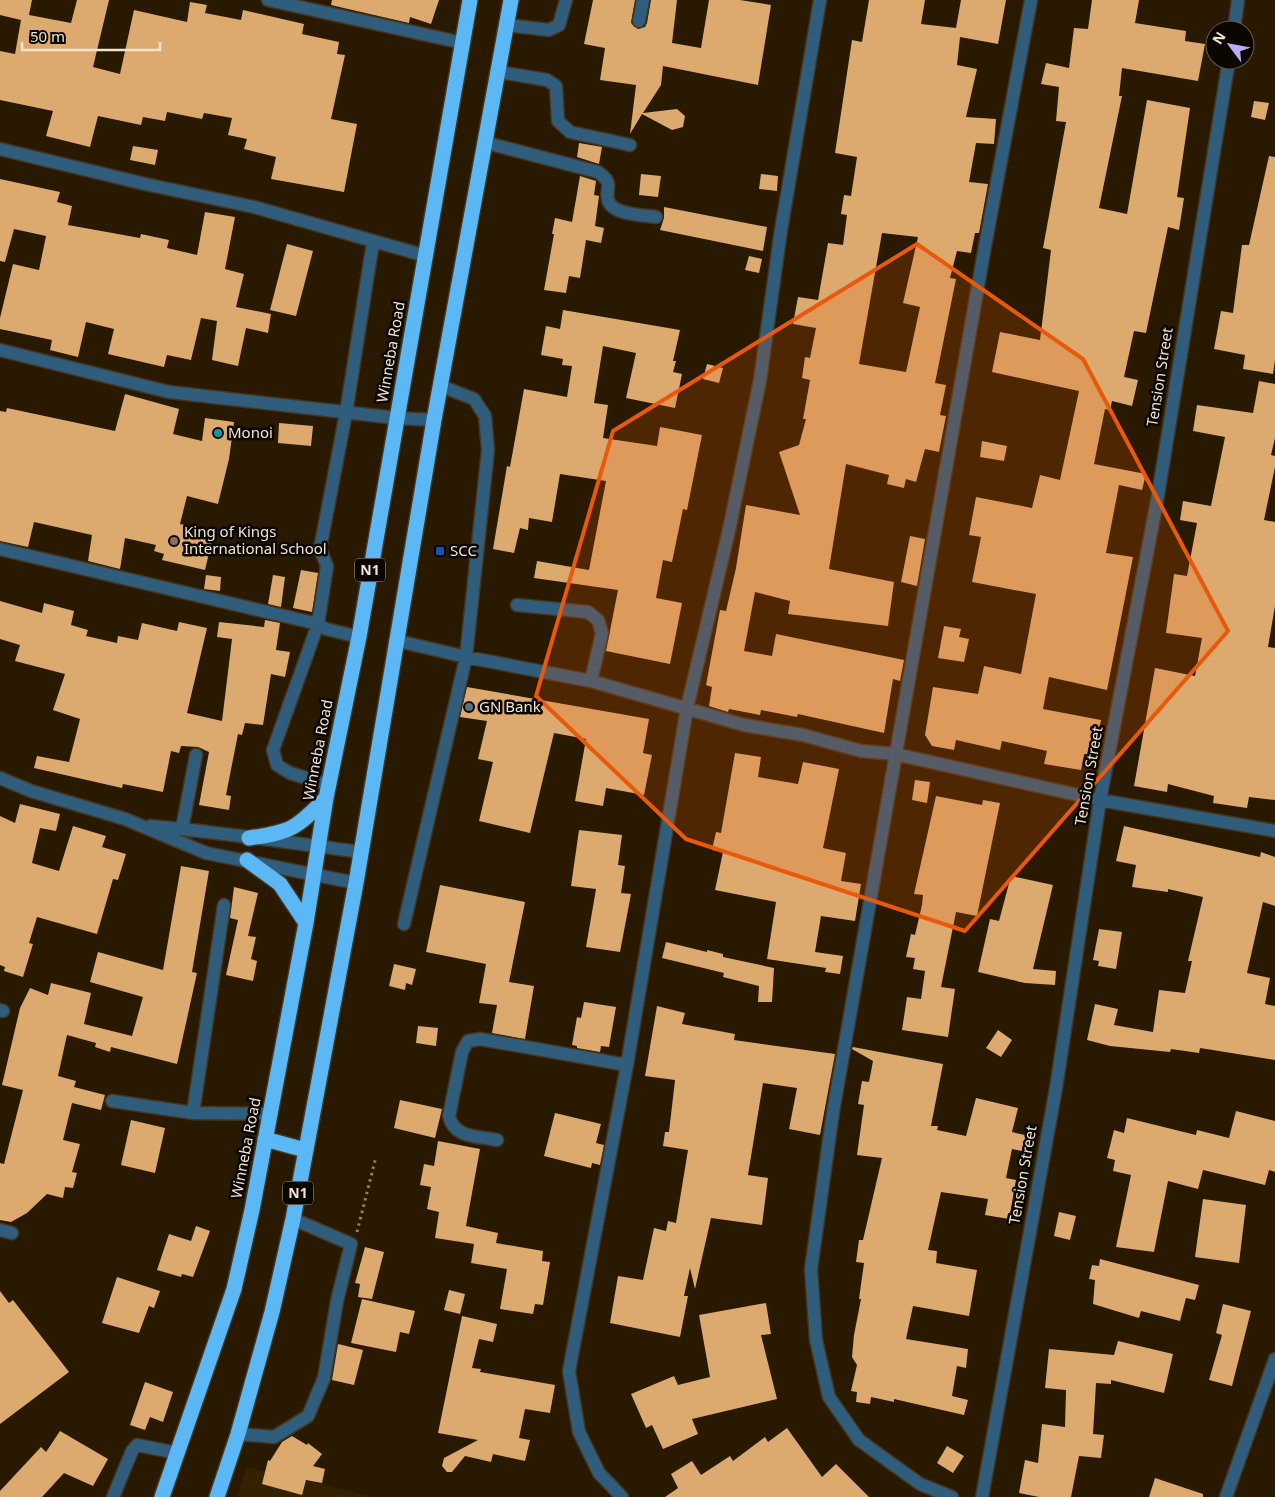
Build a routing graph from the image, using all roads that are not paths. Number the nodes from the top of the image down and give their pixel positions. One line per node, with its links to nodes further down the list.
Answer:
1 (268, 0): 12 (street)
2 (470, 0): 12 (highway, Winneba Road / N1)
3 (511, 0): 11 (highway, N1)
4 (566, 0): 11 (street)
5 (643, 0): 10 (street)
6 (820, 0): 33 (street)
7 (1032, 0): 34 (street)
8 (1238, 0): 9 (street)
9 (1235, 20)
10 (639, 21)
11 (507, 26): 14 (highway, N1)
12 (463, 43): 20 (highway, Winneba Road / N1)
13 (1227, 70): 38 (street, Tension Street)
14 (499, 72): 15 (highway, N1); 16 (street)
15 (487, 143): 18 (street); 22 (highway, N1)
16 (630, 145)
17 (0, 149): 19 (street)
18 (656, 217)
19 (373, 242): 20 (street); 23 (street)
20 (426, 256): 24 (highway, Winneba Road / N1)
21 (0, 350): 23 (street)
22 (441, 386): 25 (highway, N1); 31 (street)
23 (346, 413): 24 (street); 28 (street)
24 (396, 418): 25 (street); 29 (highway, Winneba Road / N1)
25 (434, 420): 30 (highway, N1)
26 (0, 549): 28 (street)
27 (517, 605): 32 (street)
28 (318, 624): 29 (street); 37 (street)
29 (359, 637): 37 (highway, Winneba Road / N1)
30 (398, 641): 31 (street); 44 (highway, N1)
31 (466, 657): 32 (street); 50 (street)
32 (591, 681): 33 (street)
33 (686, 708): 34 (street); 51 (street)
34 (895, 754): 38 (street); 66 (street)
35 (196, 755): 40 (street)
36 (0, 778): 39 (street)
37 (328, 792): 42 (highway); 43 (highway, Winneba Road / N1)
38 (1100, 800): 41 (street); 67 (street, Tension Street)
39 (144, 826): 40 (street); 45 (street)
40 (182, 829): 42 (street)
41 (1275, 831)
42 (249, 838): 43 (street)
43 (317, 846): 44 (street); 46 (highway, Winneba Road / N1)
44 (361, 852): 47 (highway, N1)
45 (247, 860): 46 (street); 49 (highway)
46 (314, 875): 47 (street); 49 (highway, Winneba Road / N1)
47 (356, 883): 57 (highway, N1)
48 (224, 905): 53 (street)
49 (306, 923): 54 (highway, Winneba Road / N1)
50 (404, 924)
51 (627, 1065): 56 (street); 65 (street)
52 (112, 1101): 53 (street)
53 (193, 1113): 54 (street)
54 (270, 1114): 55 (highway, Winneba Road / N1)
55 (265, 1139): 57 (highway); 61 (highway, Winneba Road / N1)
56 (497, 1140)
57 (305, 1150): 58 (highway, N1)
58 (293, 1219): 60 (highway, N1); 60 (street)
59 (1275, 1360): 68 (street)
60 (238, 1434): 64 (highway, N1)
61 (177, 1453): 62 (street); 63 (highway, Winneba Road / N1)
62 (113, 1497)
63 (162, 1497)
64 (217, 1497)
65 (622, 1497)
66 (952, 1497)
67 (982, 1497)
68 (1226, 1497)

